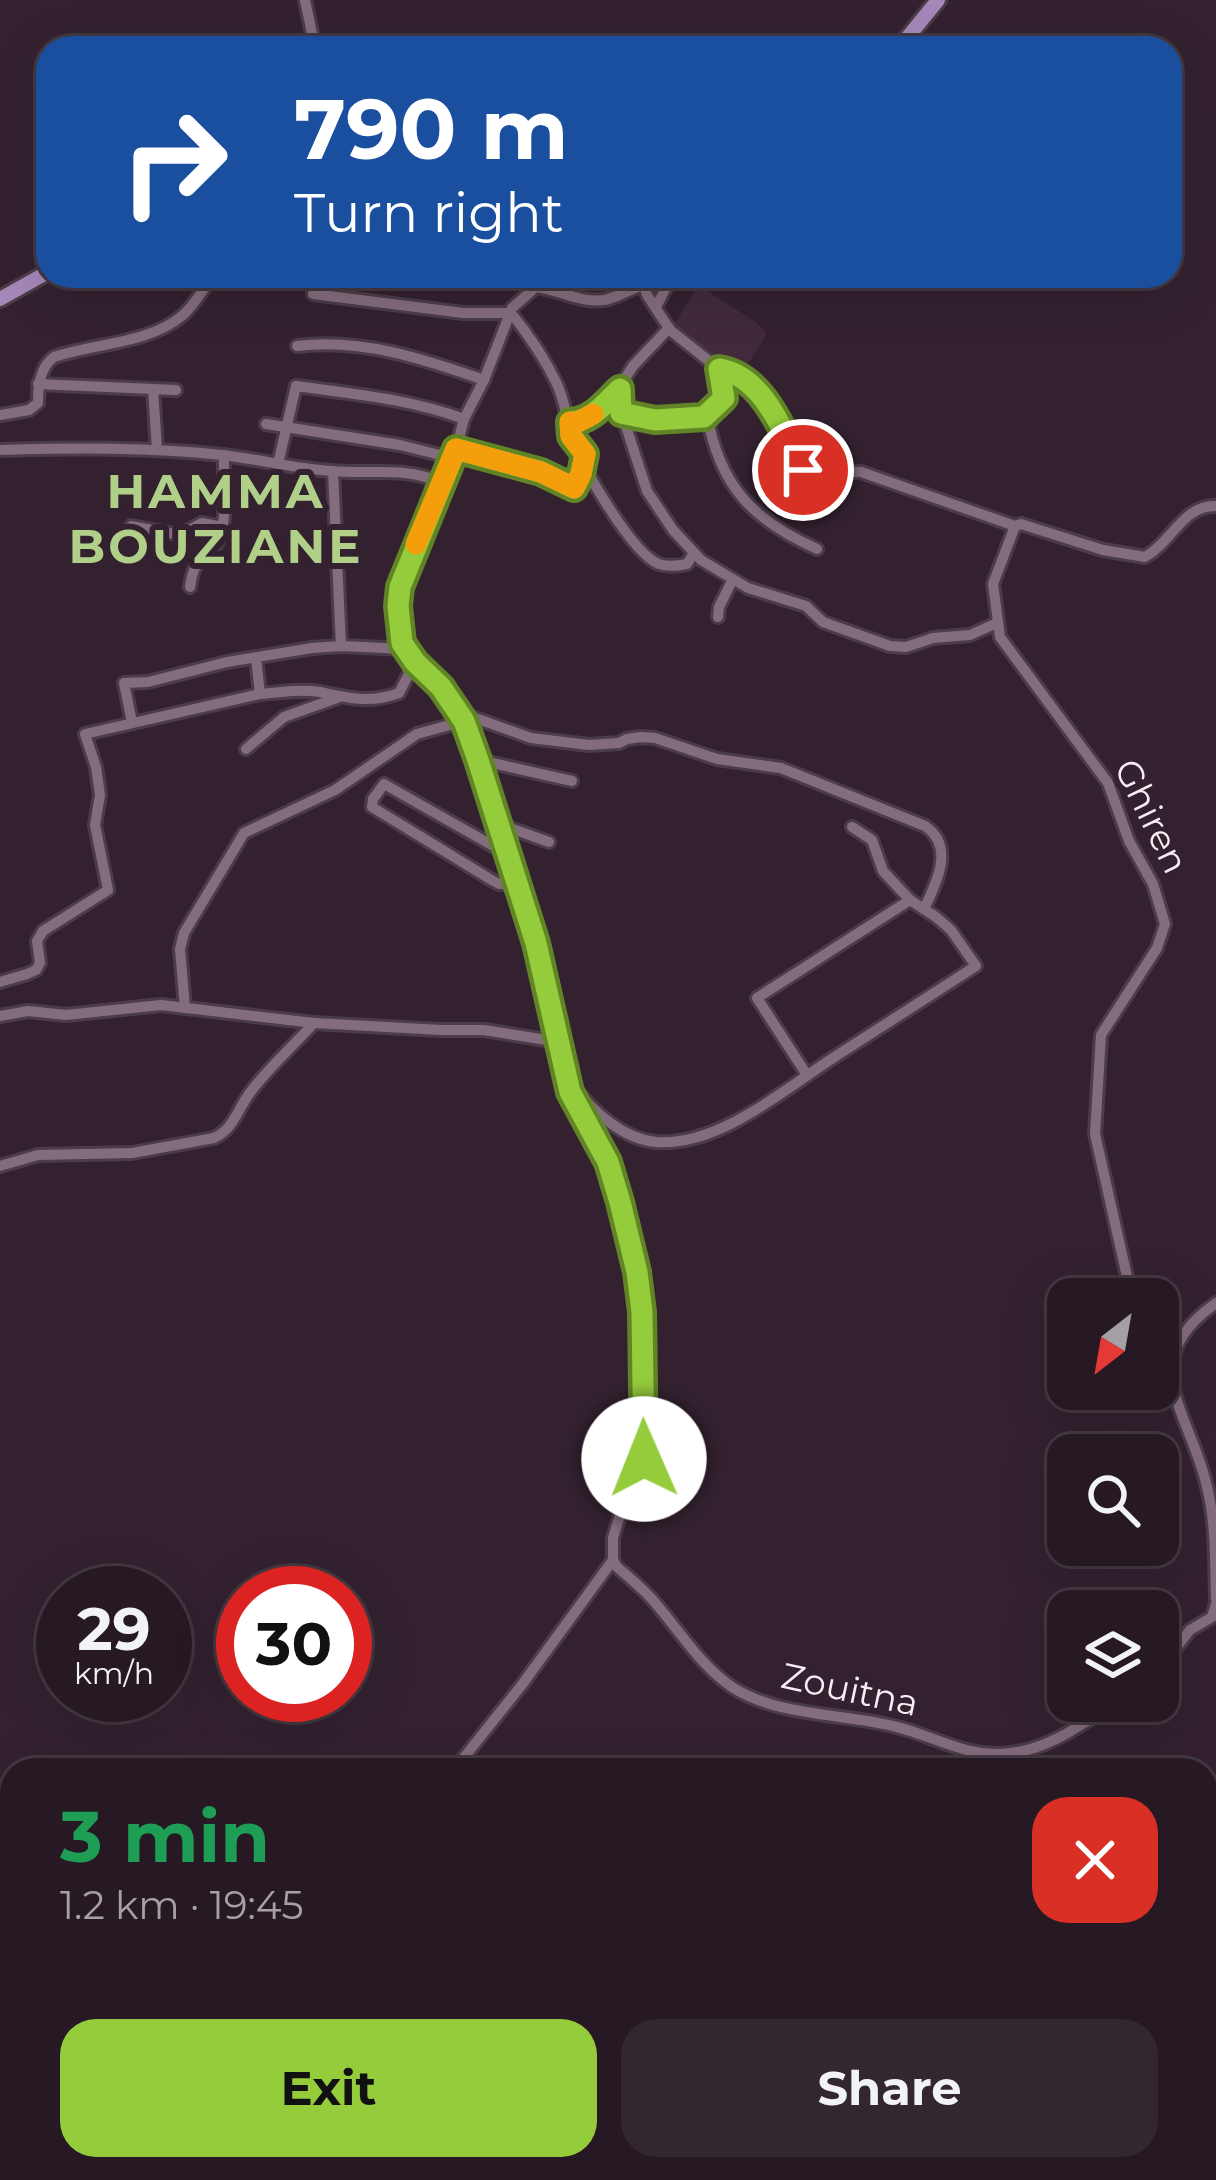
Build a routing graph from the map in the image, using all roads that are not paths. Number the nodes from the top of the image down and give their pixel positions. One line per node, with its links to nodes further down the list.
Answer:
1 (305, 0): 3 (street)
2 (938, 0): 4 (main road)
3 (312, 36)
4 (908, 36)
5 (36, 278): 13 (main road)
6 (204, 288): 20 (street)
7 (535, 288): 15 (street)
8 (539, 288): 9 (street)
9 (636, 288)
10 (649, 288): 14 (street)
11 (667, 288): 14 (street)
12 (313, 294): 15 (street)
13 (0, 298)
14 (656, 308): 16 (street)
15 (511, 313): 19 (street); 28 (street)
16 (669, 328): 18 (street); 22 (street)
17 (297, 346): 19 (street)
18 (719, 369): 26 (street); 41 (street)
19 (484, 380): 27 (street)
20 (38, 384): 21 (street); 25 (street)
21 (153, 389): 23 (street); 32 (street)
22 (620, 389): 24 (street); 28 (street)
23 (176, 391)
24 (621, 413): 26 (street); 44 (street)
25 (0, 415)
26 (707, 415): 43 (street)
27 (464, 419): 30 (street); 33 (street)
28 (570, 422): 35 (street)
29 (266, 424): 30 (street)
30 (285, 426): 33 (street); 36 (street)
31 (0, 450): 32 (street)
32 (157, 450): 34 (street)
33 (454, 454): 35 (street); 38 (street)
34 (224, 455): 36 (street); 42 (street)
35 (582, 463): 44 (street)
36 (278, 464): 37 (street)
37 (333, 472): 38 (street); 49 (street)
38 (441, 482): 50 (street)
39 (1216, 506): 41 (street)
40 (131, 526): 42 (street)
41 (1015, 526): 48 (street)
42 (223, 527): 46 (street)
43 (817, 549)
44 (694, 553): 45 (street)
45 (732, 581): 47 (street); 48 (street)
46 (190, 587)
47 (718, 617)
48 (997, 623): 76 (street, Ghiren)
49 (341, 646): 50 (street); 51 (street)
50 (405, 649): 52 (street)
51 (256, 658): 53 (street); 56 (street)
52 (415, 662): 54 (street); 55 (street)
53 (260, 694): 54 (street); 56 (street)
54 (337, 698): 57 (street)
55 (461, 717): 58 (street); 66 (street); 69 (street)
56 (132, 722): 67 (street)
57 (245, 749)
58 (478, 760): 59 (street); 60 (street)
59 (572, 781)
60 (499, 824): 62 (street); 63 (street)
61 (852, 827): 65 (street)
62 (549, 842)
63 (506, 849): 64 (street); 64 (street)
64 (516, 884): 72 (street)
65 (910, 900): 66 (street); 74 (street)
66 (923, 909): 74 (street)
67 (0, 982)
68 (0, 998): 70 (street)
69 (185, 1008): 70 (street); 71 (street)
70 (2, 1015)
71 (314, 1022): 72 (street); 75 (street)
72 (559, 1042): 73 (street)
73 (565, 1072): 74 (street); 80 (street)
74 (807, 1075)
75 (0, 1166)
76 (1127, 1278)
77 (1216, 1303): 78 (street)
78 (1179, 1340)
79 (1179, 1407): 81 (street)
80 (614, 1560): 83 (street, Zouitna); 84 (street)
81 (1215, 1611): 82 (street)
82 (1179, 1644)
83 (1083, 1722)
84 (463, 1758)

